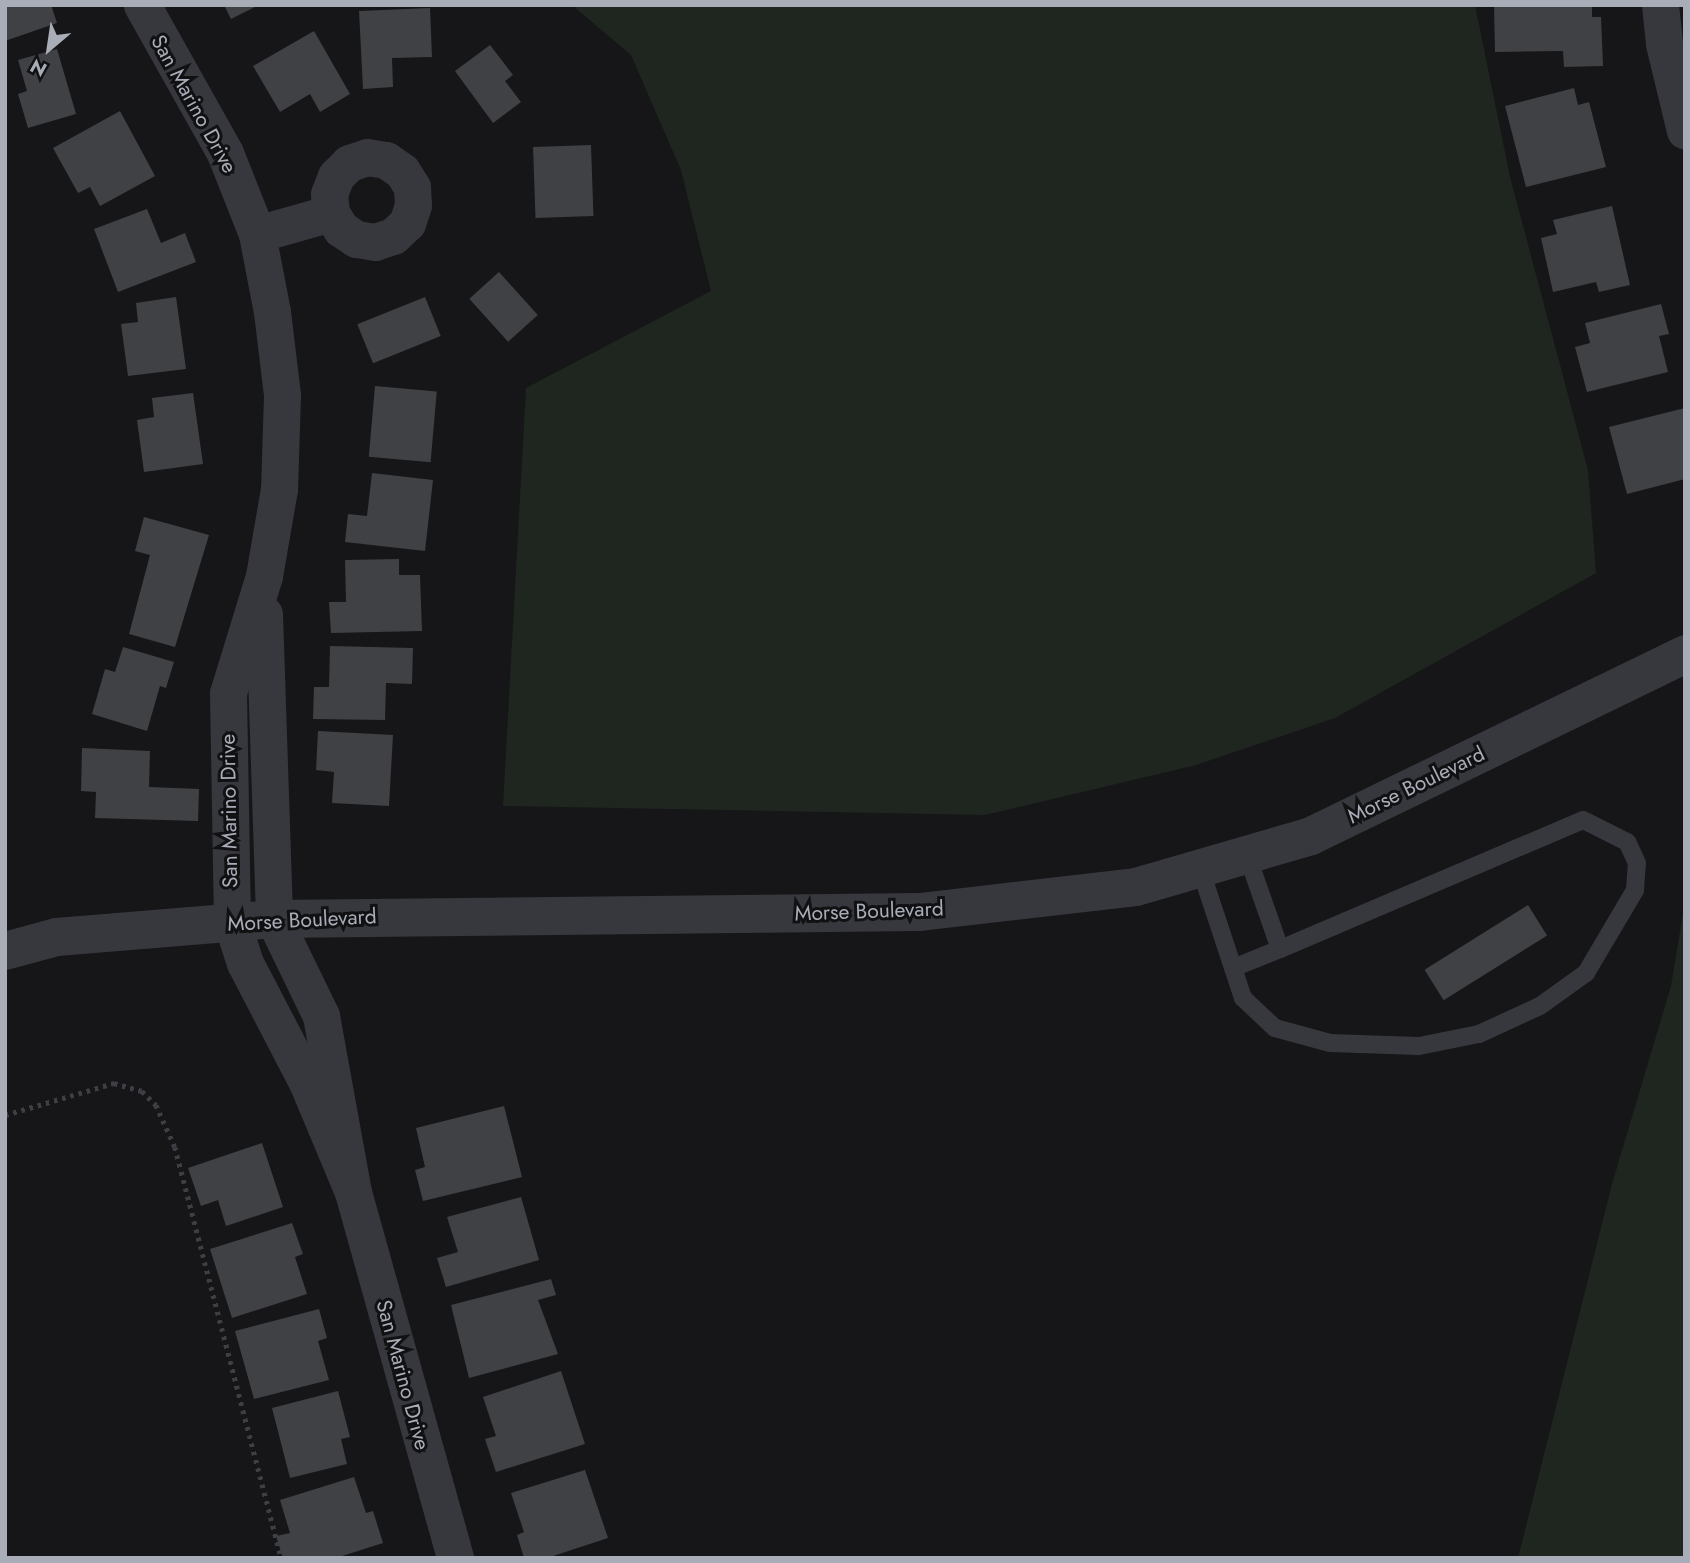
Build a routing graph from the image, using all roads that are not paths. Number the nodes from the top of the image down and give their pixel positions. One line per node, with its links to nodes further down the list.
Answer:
1 (142, 5): 5 (street, San Marino Drive)
2 (1660, 5): 3 (street)
3 (1685, 131)
4 (331, 213): 5 (street)
5 (257, 234): 6 (street, San Marino Drive)
6 (264, 576): 10 (street, San Marino Drive); 11 (street, San Marino Drive)
7 (1685, 654): 8 (street, Morse Boulevard)
8 (1247, 855): 9 (street, Morse Boulevard); 12 (lane)
9 (1200, 869): 10 (street, Morse Boulevard); 14 (lane)
10 (274, 919): 11 (street, Morse Boulevard); 15 (street, San Marino Drive)
11 (232, 923): 13 (street, Morse Boulevard); 15 (street, San Marino Drive)
12 (1280, 949): 14 (lane); 14 (lane)
13 (5, 951)
14 (1233, 968)
15 (353, 1192): 16 (street, San Marino Drive)
16 (456, 1558)

